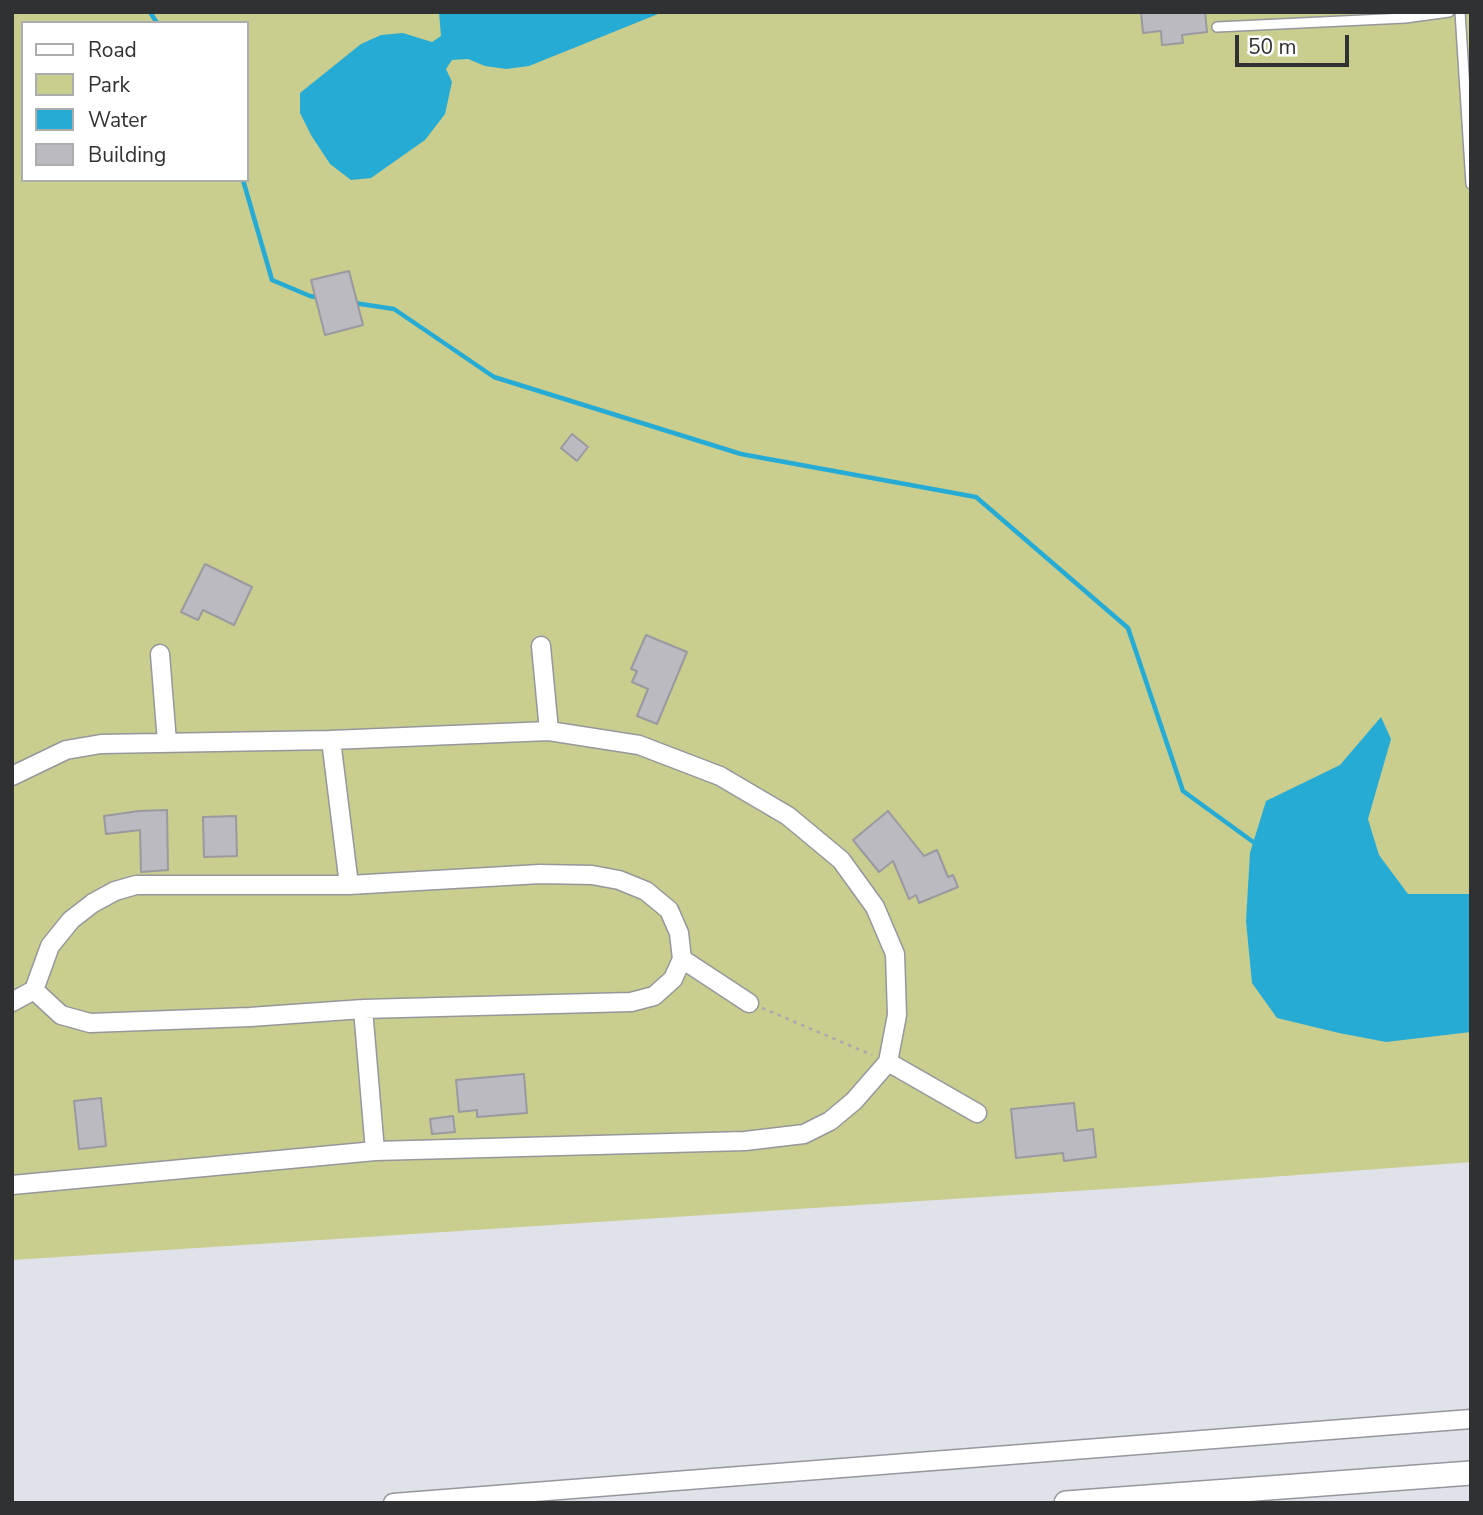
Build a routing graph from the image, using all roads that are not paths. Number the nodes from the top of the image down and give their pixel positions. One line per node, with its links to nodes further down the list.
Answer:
1 (1449, 12): 3 (lane)
2 (1460, 12): 4 (lane)
3 (1217, 27)
4 (1471, 184)
5 (541, 646): 7 (street)
6 (160, 654): 9 (street)
7 (549, 731): 8 (street); 17 (street)
8 (331, 740): 9 (street); 11 (street)
9 (167, 742): 10 (street)
10 (12, 776)
11 (349, 885): 12 (street); 13 (street)
12 (681, 959): 15 (street); 16 (street)
13 (34, 990): 14 (street); 16 (street)
14 (12, 1002)
15 (749, 1003)
16 (363, 1009): 19 (street)
17 (888, 1062): 18 (street); 19 (street)
18 (977, 1113)
19 (375, 1151): 20 (street)
20 (12, 1185)
21 (1471, 1419): 24 (street)
22 (1471, 1473): 23 (main road)
23 (1224, 1497): 25 (main road)
24 (393, 1503)
25 (1066, 1503)

